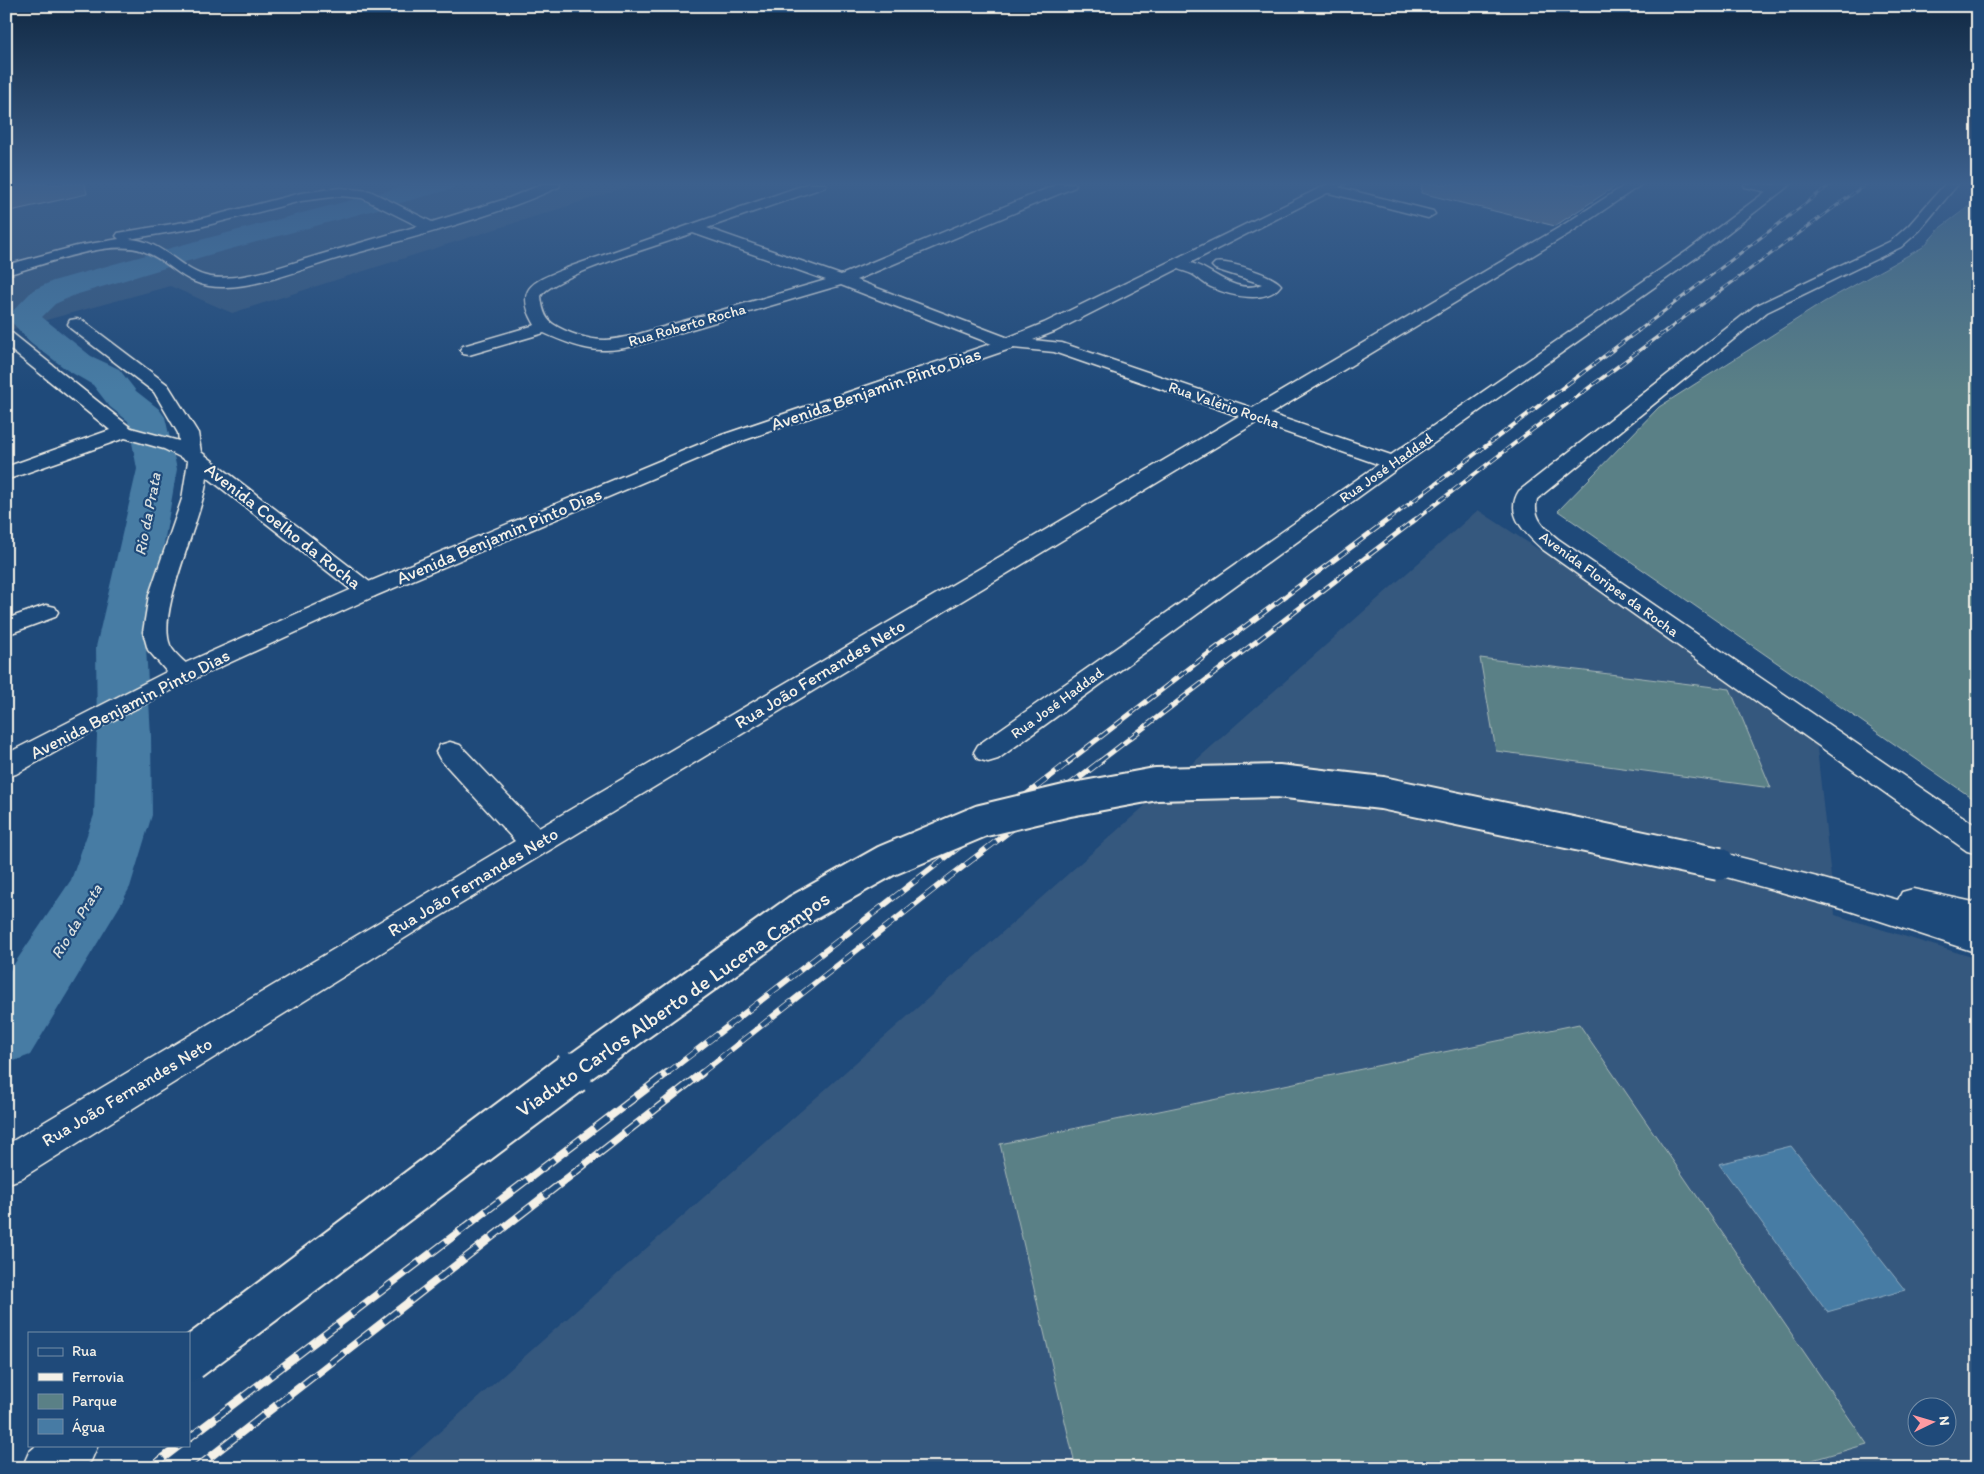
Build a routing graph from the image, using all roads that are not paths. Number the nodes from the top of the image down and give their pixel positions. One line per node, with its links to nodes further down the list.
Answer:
1 (46, 253): 12 (street)
2 (70, 253): 15 (street)
3 (158, 253): 4 (street)
4 (341, 253)
5 (624, 253): 18 (street)
6 (763, 253): 16 (street)
7 (907, 253): 16 (street, Rua Roberto Rocha)
8 (1201, 253): 13 (street, Avenida Benjamin Pinto Dias)
9 (1527, 253): 24 (street, Rua João Fernandes Neto)
10 (1692, 253): 27 (street, Rua José Haddad)
11 (1878, 253): 37 (street, Avenida Floripes da Rocha)
12 (6, 260)
13 (1178, 264): 14 (street); 19 (street, Avenida Benjamin Pinto Dias)
14 (1220, 266)
15 (6, 270)
16 (842, 280): 18 (street, Rua Roberto Rocha); 21 (street)
17 (76, 324): 26 (street)
18 (545, 327): 23 (street)
19 (1050, 327): 21 (street, Avenida Benjamin Pinto Dias); 22 (street)
20 (6, 337): 25 (street, Avenida Coelho da Rocha)
21 (1008, 344): 22 (street, Avenida Benjamin Pinto Dias); 29 (street, Avenida Benjamin Pinto Dias)
22 (1056, 347): 24 (street, Rua Valério Rocha)
23 (468, 350)
24 (1254, 415): 27 (street, Rua Valério Rocha); 36 (street, Rua João Fernandes Neto)
25 (127, 433): 26 (street, Avenida Coelho da Rocha); 28 (street)
26 (187, 453): 29 (street, Avenida Coelho da Rocha); 32 (street, Avenida Coelho da Rocha)
27 (1393, 463): 34 (street, Rua José Haddad)
28 (6, 474)
29 (367, 591): 32 (street, Avenida Benjamin Pinto Dias)
30 (46, 612): 31 (street)
31 (6, 628)
32 (173, 680): 35 (street, Avenida Benjamin Pinto Dias)
33 (450, 752): 36 (street)
34 (988, 752)
35 (6, 767)
36 (536, 844): 41 (street, Rua João Fernandes Neto)
37 (1978, 844)
38 (1788, 881): 39 (street); 40 (street); 42 (street, Viaduto Carlos Alberto de Lucena Campos, bridge)
39 (1978, 916)
40 (1978, 940)
41 (6, 1166)
42 (190, 1359)
43 (74, 1446): 44 (street)
44 (46, 1468)

